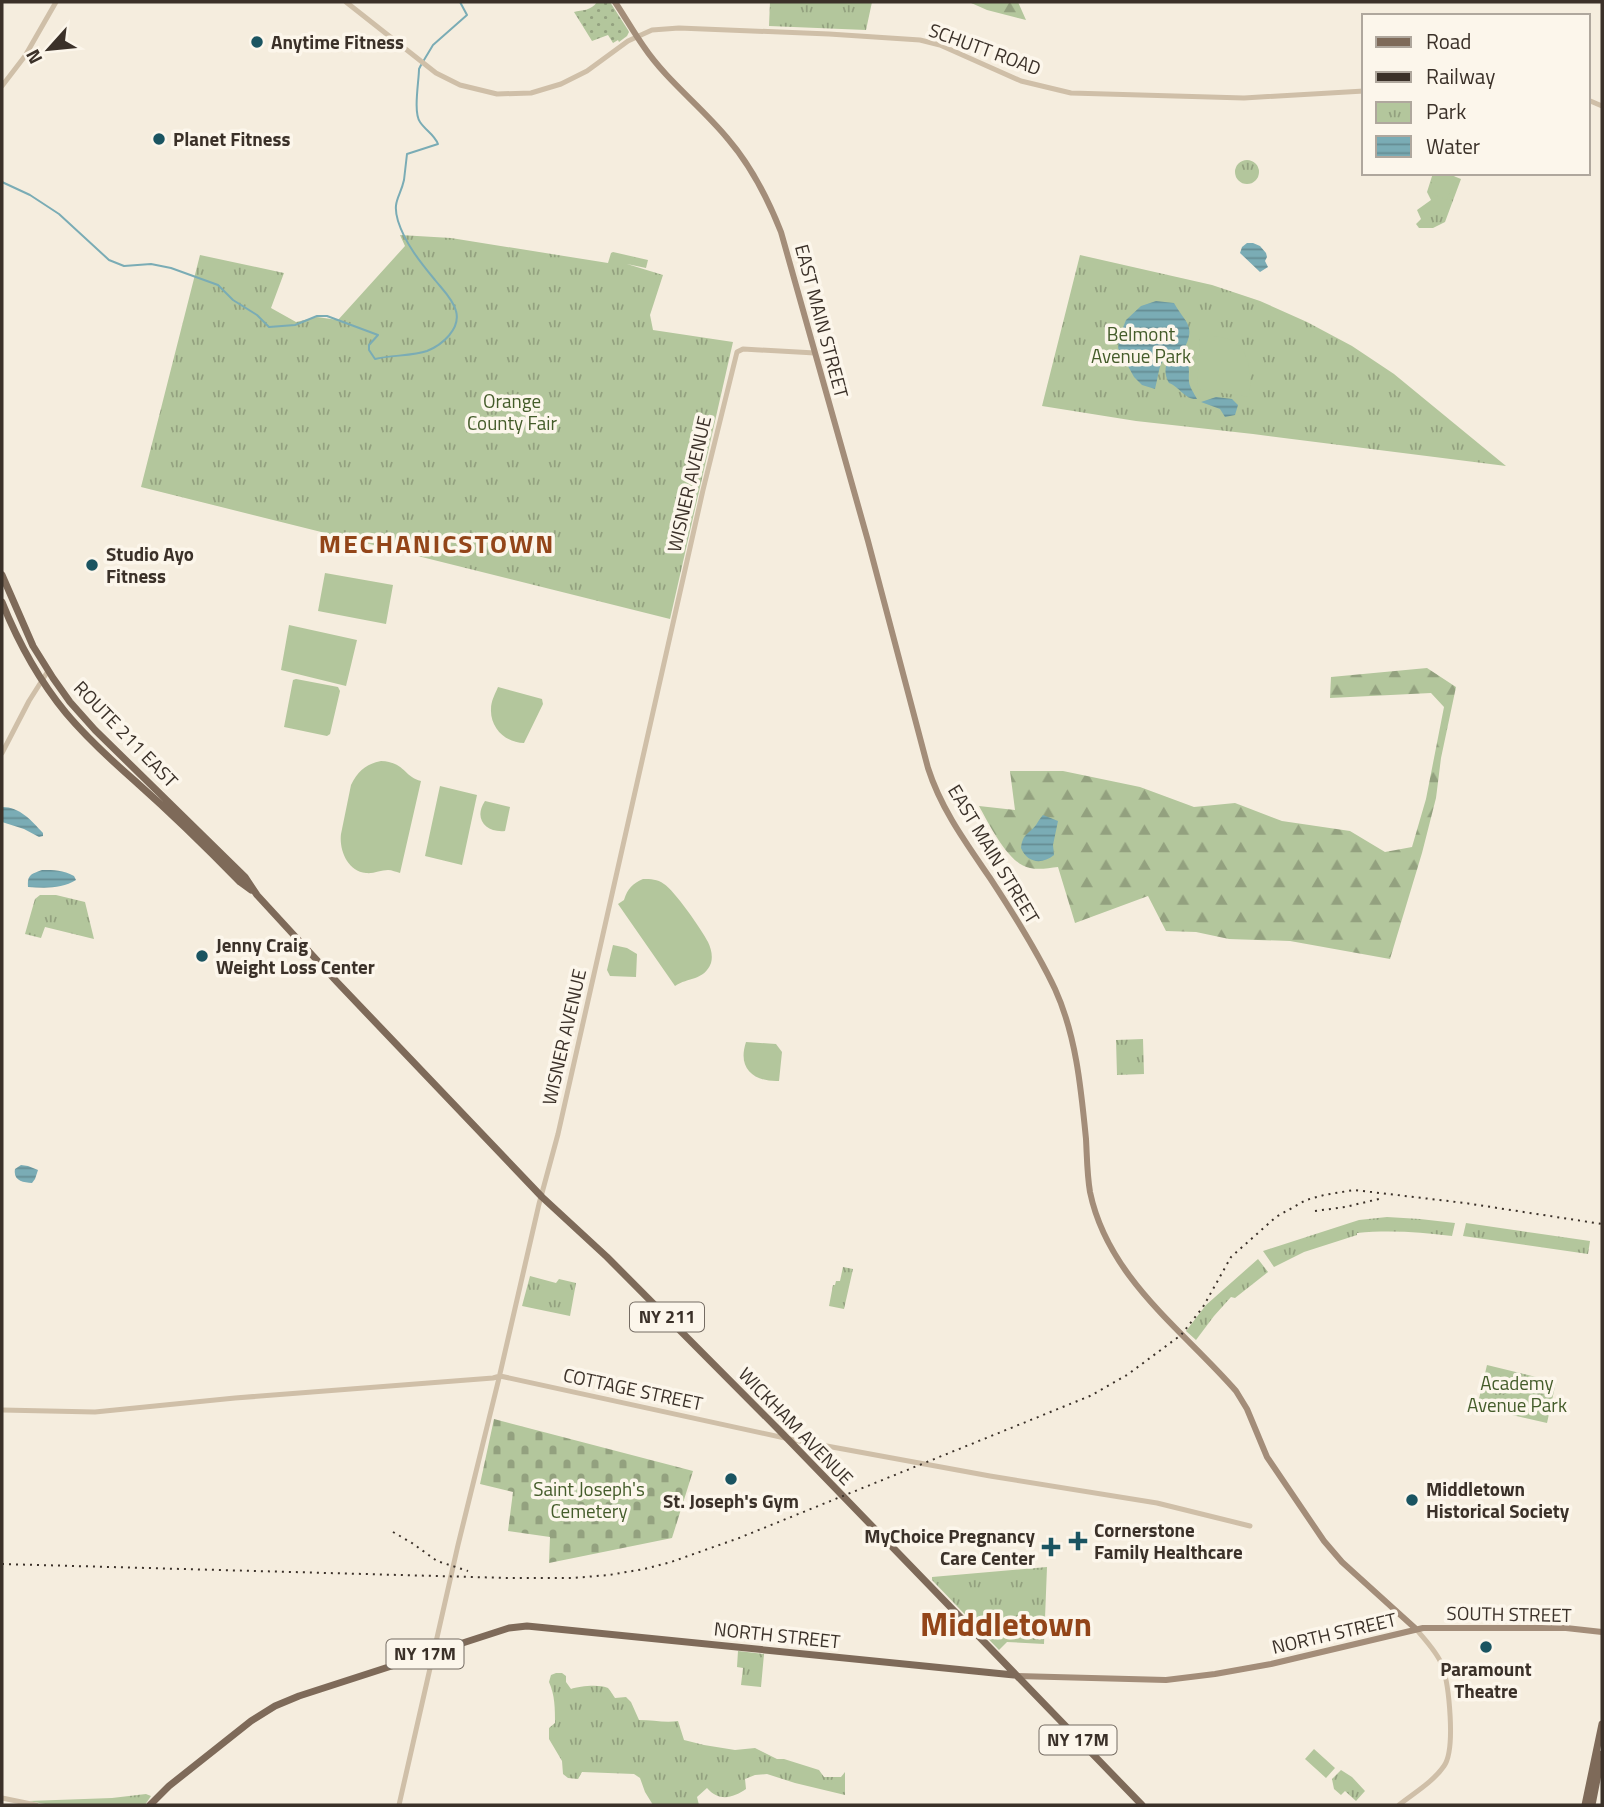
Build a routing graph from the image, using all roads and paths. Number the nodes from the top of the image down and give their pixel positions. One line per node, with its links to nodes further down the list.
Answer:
1 (56, 2): 5 (street)
2 (346, 2): 4 (street, SCHUTT ROAD)
3 (615, 2): 4 (main road, EAST MAIN STREET)
4 (637, 37): 6 (street, SCHUTT ROAD); 7 (main road, EAST MAIN STREET)
5 (2, 86)
6 (1362, 91)
7 (815, 353): 15 (street, WISNER AVENUE); 20 (main road, EAST MAIN STREET)
8 (2, 575): 10 (main road, ROUTE 211 EAST / NY 211)
9 (2, 602): 11 (main road, ROUTE 211 EAST / NY 211)
10 (48, 671): 11 (street); 13 (main road, ROUTE 211 EAST / NY 211)
11 (42, 681): 12 (street); 13 (main road, ROUTE 211 EAST / NY 211)
12 (2, 753)
13 (257, 895): 14 (main road, ROUTE 211 EAST / NY 211)
14 (423, 1073): 15 (main road, WICKHAM AVENUE / NY 211)
15 (542, 1197): 16 (street, WISNER AVENUE); 18 (main road, WICKHAM AVENUE / NY 211)
16 (500, 1376): 17 (street, COTTAGE STREET); 18 (street, COTTAGE STREET); 22 (street, WISNER AVENUE)
17 (2, 1410)
18 (786, 1438): 19 (street, COTTAGE STREET); 23 (main road, WICKHAM AVENUE / NY 211)
19 (1250, 1526)
20 (1416, 1629): 21 (main road, SOUTH STREET); 23 (main road, NORTH STREET); 31 (street)
21 (1602, 1632)
22 (433, 1652): 23 (main road, NORTH STREET / NY 17M); 28 (main road, NORTH STREET / NY 17M); 29 (street, WISNER AVENUE)
23 (1015, 1675): 30 (main road, WICKHAM AVENUE / NY 17M)
24 (1602, 1724): 32 (main road)
25 (1602, 1754): 33 (main road)
26 (2, 1798): 27 (street)
27 (36, 1805)
28 (150, 1805)
29 (399, 1805)
30 (1142, 1805)
31 (1399, 1805)
32 (1585, 1805)
33 (1592, 1805)

